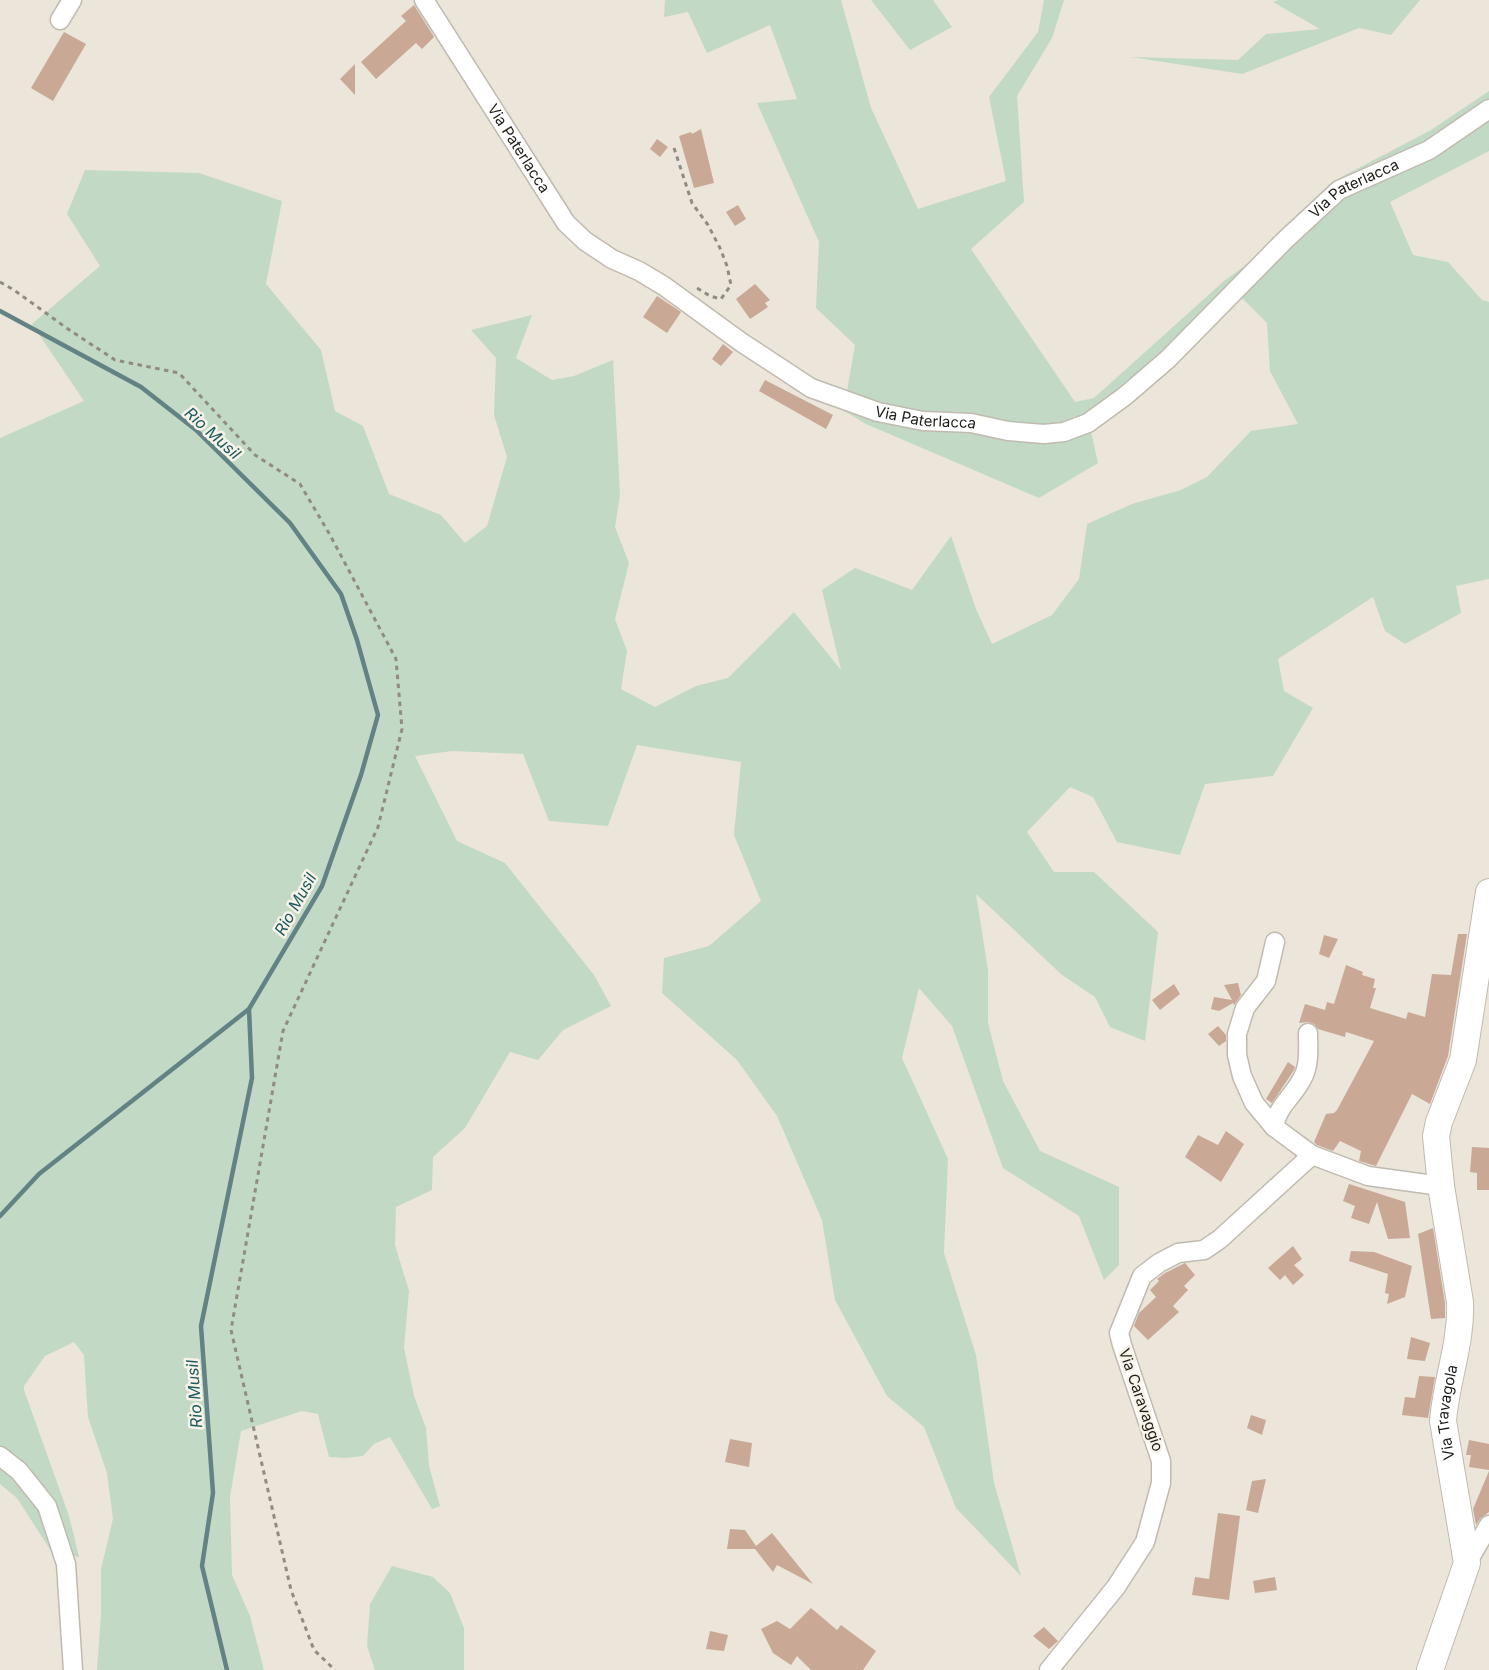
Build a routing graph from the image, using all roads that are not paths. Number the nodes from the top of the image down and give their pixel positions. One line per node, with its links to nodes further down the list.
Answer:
1 (72, 0): 3 (street)
2 (424, 0): 4 (street, Via Paterlacca)
3 (60, 20)
4 (1489, 109)
5 (1489, 892): 10 (street, Via Travagola)
6 (1275, 942): 8 (street)
7 (1308, 1033): 8 (street)
8 (1274, 1127): 9 (street)
9 (1312, 1155): 10 (street); 15 (street, Via Caravaggio)
10 (1441, 1186): 13 (street, Via Travagola)
11 (0, 1456): 14 (street)
12 (1489, 1525): 13 (street)
13 (1467, 1563): 16 (street, Via Travagola)
14 (73, 1670)
15 (1049, 1670)
16 (1430, 1670)

